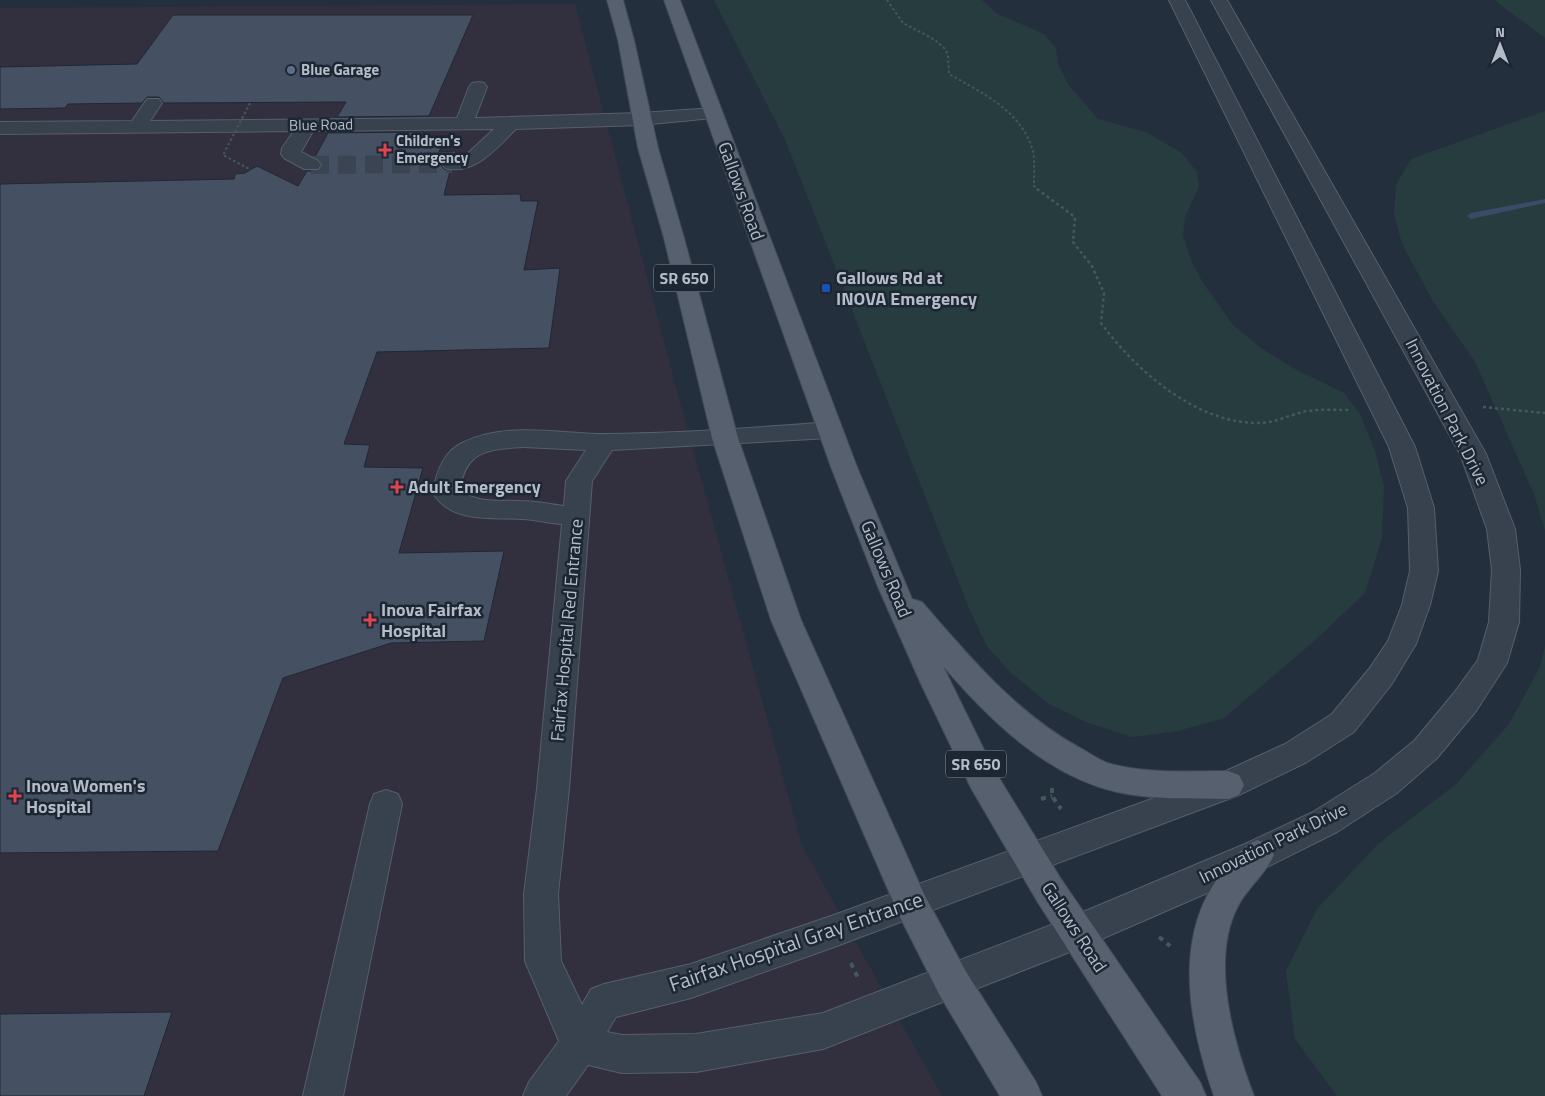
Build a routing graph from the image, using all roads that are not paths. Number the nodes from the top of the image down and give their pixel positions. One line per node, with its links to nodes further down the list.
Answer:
1 (614, 0): 8 (main road, SR 650)
2 (672, 0): 7 (main road, Gallows Road / SR 650)
3 (1177, 0): 25 (street)
4 (1220, 0): 27 (street, Innovation Park Drive)
5 (478, 87): 10 (street)
6 (153, 103): 14 (street)
7 (713, 113): 8 (street, Blue Road); 20 (main road, Gallows Road / SR 650)
8 (642, 119): 9 (street, Blue Road); 21 (main road, SR 650)
9 (512, 123): 10 (street, Blue Road); 18 (street)
10 (464, 124): 11 (street, Blue Road)
11 (307, 125): 12 (street, Blue Road); 19 (street)
12 (211, 126): 14 (street, Blue Road); 17 (street)
13 (82, 127): 14 (street, Blue Road); 15 (street, Blue Road); 16 (street)
14 (137, 127)
15 (0, 128)
16 (100, 146)
17 (179, 146)
18 (452, 164)
19 (310, 165)
20 (830, 430): 21 (street); 24 (main road, Gallows Road / SR 650)
21 (725, 438): 22 (street); 29 (main road, SR 650)
22 (604, 442): 23 (street, Fairfax Hospital Red Entrance); 23 (street)
23 (576, 518): 32 (street, Fairfax Hospital Red Entrance)
24 (892, 587): 25 (main road); 28 (main road, Gallows Road / SR 650)
25 (1228, 785): 28 (street)
26 (386, 804): 33 (street)
27 (1257, 855): 30 (street, Innovation Park Drive); 37 (main road)
28 (1031, 859): 29 (street, Fairfax Hospital Gray Entrance); 30 (main road, Gallows Road / SR 650)
29 (911, 904): 31 (main road, SR 650); 32 (street, Fairfax Hospital Gray Entrance)
30 (1077, 932): 31 (street, Innovation Park Drive); 36 (main road, Gallows Road / SR 650)
31 (952, 982): 32 (street, Innovation Park Drive); 35 (main road, SR 650)
32 (580, 1044): 34 (street, Fairfax Hospital Gray Entrance)
33 (323, 1096)
34 (543, 1096)
35 (1022, 1096)
36 (1186, 1096)
37 (1234, 1096)

